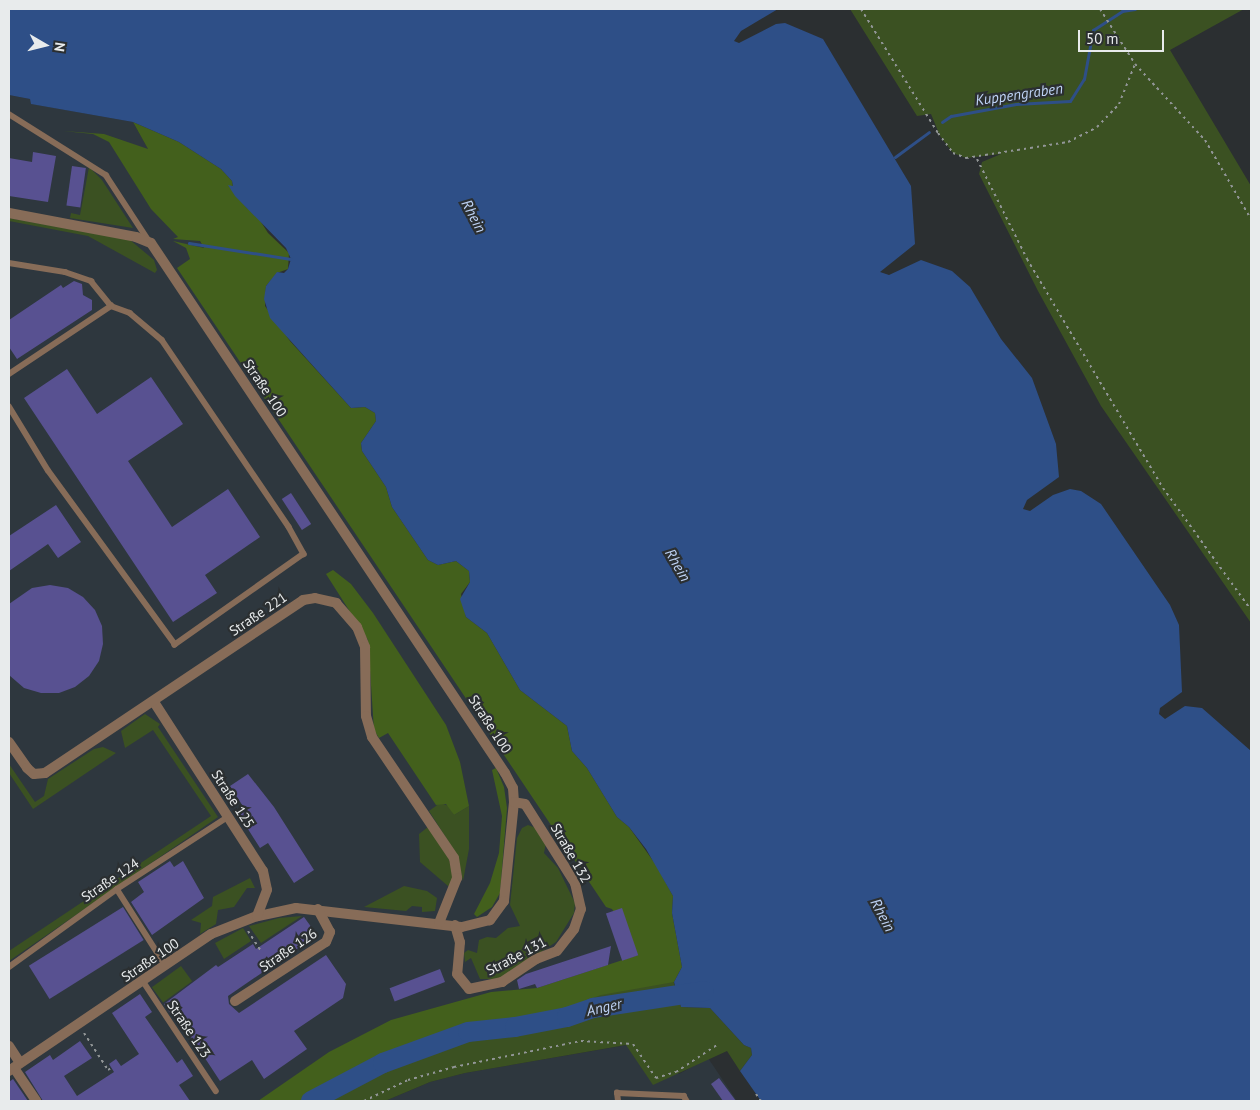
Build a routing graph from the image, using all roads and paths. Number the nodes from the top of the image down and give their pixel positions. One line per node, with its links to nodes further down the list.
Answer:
1 (860, 9): 5 (path)
2 (1100, 9): 3 (path)
3 (1135, 64): 5 (path); 7 (path)
4 (9, 114): 8 (lane)
5 (977, 159): 13 (path)
6 (9, 213): 8 (street)
7 (1251, 219)
8 (150, 243): 16 (street, Straße 100)
9 (9, 263): 10 (lane)
10 (111, 306): 11 (lane); 12 (lane)
11 (9, 374)
12 (9, 407)
13 (1251, 610)
14 (154, 702): 15 (street, Straße 221); 17 (street, Straße 125); 21 (street, Straße 221)
15 (9, 742)
16 (514, 802): 22 (street, Straße 100); 24 (street, Straße 132)
17 (228, 817): 18 (lane, Straße 124); 20 (street, Straße 125)
18 (117, 889): 26 (lane); 27 (lane, Straße 124)
19 (318, 909): 20 (street, Straße 100); 21 (street, Straße 100); 29 (street, Straße 126)
20 (258, 916): 26 (street, Straße 100)
21 (439, 923): 22 (street, Straße 100)
22 (455, 925): 24 (street, Straße 131)
23 (246, 926): 25 (path)
24 (574, 929)
25 (261, 951)
26 (166, 966): 28 (street, Straße 100)
27 (9, 967)
28 (143, 981): 33 (street, Straße 100); 35 (lane, Straße 123)
29 (235, 1001)
30 (80, 1030): 34 (path)
31 (717, 1045): 38 (path)
32 (9, 1046): 33 (street)
33 (14, 1067): 37 (street)
34 (111, 1068)
35 (216, 1091)
36 (756, 1094): 41 (path)
37 (36, 1101)
38 (364, 1101)
39 (618, 1101): 40 (lane)
40 (687, 1101)
41 (761, 1101)

